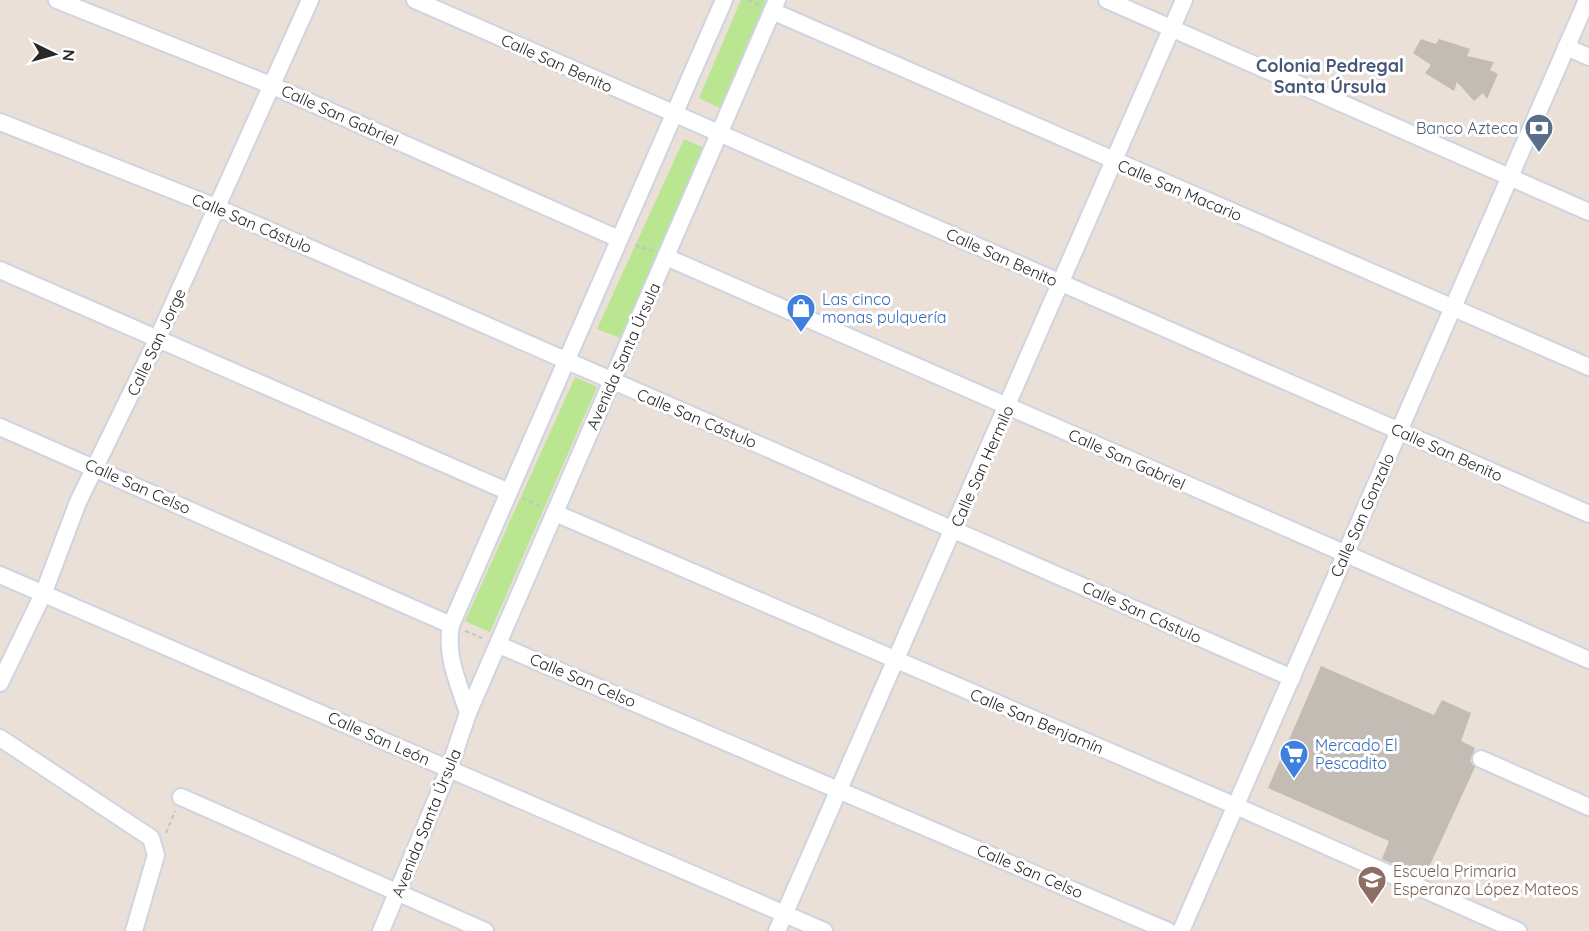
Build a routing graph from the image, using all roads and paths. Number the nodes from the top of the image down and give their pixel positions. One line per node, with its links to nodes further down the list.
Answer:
1 (57, 0): 12 (street, Calle San Gabriel)
2 (310, 0): 12 (street, Calle San Jorge)
3 (415, 0): 13 (street, Calle San Benito)
4 (724, 0): 13 (street)
5 (1107, 0): 9 (street)
6 (1184, 0): 9 (street, Calle San Hermilo)
7 (1587, 0): 10 (street, Calle San Gonzalo)
8 (774, 5): 15 (street, Avenida Santa Úrsula); 16 (street, Calle San Macario)
9 (1171, 28): 16 (street, Calle San Hermilo); 17 (street)
10 (1566, 47): 11 (street); 17 (street, Calle San Gonzalo)
11 (1589, 57)
12 (273, 86): 18 (street, Calle San Jorge); 20 (street, Calle San Gabriel)
13 (674, 114): 15 (street, Calle San Benito); 20 (street)
14 (0, 122): 18 (street, Calle San Cástulo)
15 (718, 134): 21 (street, Avenida Santa Úrsula); 23 (street, Calle San Benito)
16 (1112, 161): 23 (street, Calle San Hermilo); 24 (street, Calle San Macario)
17 (1510, 178): 19 (street); 24 (street, Calle San Gonzalo)
18 (218, 208): 25 (street, Calle San Jorge); 26 (street, Calle San Cástulo)
19 (1589, 212)
20 (619, 239): 21 (path); 26 (street)
21 (666, 256): 28 (street, Avenida Santa Úrsula); 29 (street, Calle San Gabriel)
22 (0, 270): 25 (street)
23 (1061, 283): 29 (street, Calle San Hermilo); 31 (street, Calle San Benito)
24 (1454, 307): 27 (street, Calle San Macario); 31 (street, Calle San Gonzalo)
25 (157, 340): 32 (street, Calle San Jorge); 33 (street)
26 (566, 361): 28 (street, Calle San Cástulo); 33 (street)
27 (1589, 367)
28 (611, 381): 34 (street, Avenida Santa Úrsula); 36 (street, Calle San Cástulo)
29 (1008, 407): 36 (street, Calle San Hermilo); 37 (street, Calle San Gabriel)
30 (0, 427): 32 (street, Calle San Celso)
31 (1400, 431): 35 (street, Calle San Benito); 37 (street, Calle San Gonzalo)
32 (96, 467): 39 (street, Calle San Jorge); 40 (street, Calle San Celso)
33 (509, 492): 34 (path); 40 (street)
34 (555, 513): 41 (street, Avenida Santa Úrsula); 43 (street, Calle San Benjamín)
35 (1589, 514)
36 (955, 530): 43 (street, Calle San Hermilo); 44 (street, Calle San Cástulo)
37 (1344, 554): 42 (street, Calle San Gabriel); 44 (street, Calle San Gonzalo)
38 (0, 575): 39 (street, Calle San León)
39 (44, 592): 45 (street, Calle San Jorge); 49 (street, Calle San León)
40 (452, 626): 41 (path); 46 (street)
41 (499, 645): 46 (street, Avenida Santa Úrsula); 50 (street, Calle San Celso)
42 (1589, 660)
43 (896, 661): 50 (street, Calle San Hermilo); 52 (street, Calle San Benjamín)
44 (1292, 678): 52 (street, Calle San Gonzalo)
45 (0, 683)
46 (468, 713): 49 (street, Avenida Santa Úrsula)
47 (0, 738): 54 (street)
48 (1481, 759): 53 (street)
49 (449, 769): 55 (street, Avenida Santa Úrsula); 56 (street, Calle San León)
50 (838, 789): 56 (street, Calle San Hermilo); 62 (street, Calle San Celso)
51 (181, 797): 54 (path); 55 (street)
52 (1236, 806): 63 (street, Calle San Gonzalo); 64 (street, Calle San Benjamín)
53 (1589, 807)
54 (156, 855): 57 (street)
55 (398, 894): 58 (street, Avenida Santa Úrsula); 59 (street)
56 (785, 914): 60 (street, Calle San Hermilo); 61 (street, Calle San León)
57 (134, 931)
58 (381, 931)
59 (485, 931)
60 (777, 931)
61 (824, 931)
62 (1168, 931)
63 (1181, 931)
64 (1518, 931)

